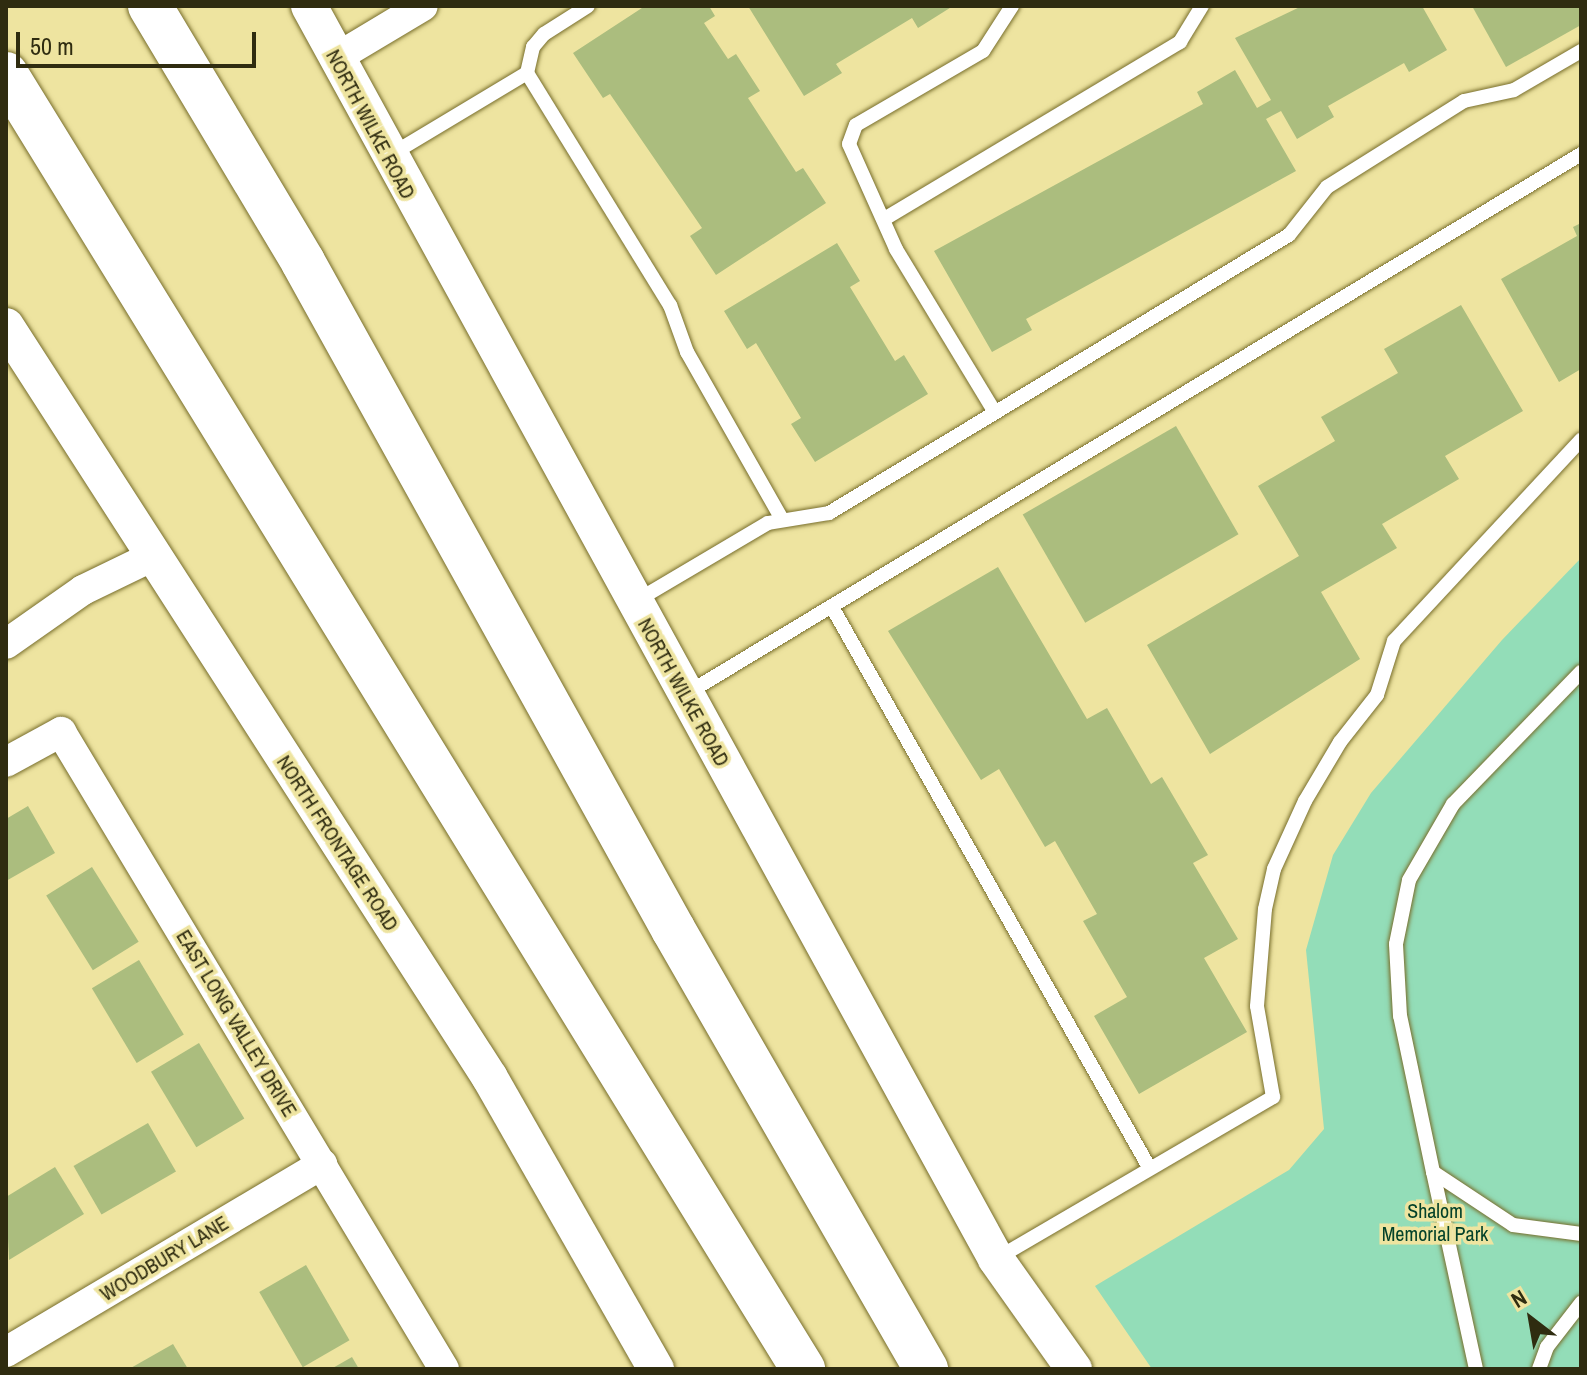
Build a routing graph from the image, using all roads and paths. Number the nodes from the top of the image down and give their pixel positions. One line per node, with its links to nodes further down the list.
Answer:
1 (150, 6): 17 (highway)
2 (182, 6): 17 (highway)
3 (309, 6): 9 (street, NORTH WILKE ROAD)
4 (423, 6): 9 (street)
5 (588, 6): 10 (lane)
6 (1012, 6): 16 (lane)
7 (1202, 6): 16 (lane)
8 (1581, 51): 19 (lane)
9 (336, 58): 14 (street, NORTH WILKE ROAD)
10 (527, 73): 14 (lane); 21 (lane)
11 (6, 74): 15 (highway)
12 (6, 102): 15 (highway)
13 (1581, 154): 24 (lane)
14 (388, 156): 23 (street, NORTH WILKE ROAD)
15 (67, 178): 38 (highway)
16 (886, 218): 19 (lane)
17 (303, 262): 39 (highway)
18 (6, 326): 22 (street, NORTH FRONTAGE ROAD)
19 (994, 411): 21 (lane)
20 (1581, 440): 30 (lane)
21 (782, 519): 23 (lane)
22 (153, 556): 25 (street); 37 (street, NORTH FRONTAGE ROAD)
23 (634, 602): 27 (street, NORTH WILKE ROAD)
24 (832, 607): 27 (lane); 30 (lane)
25 (6, 644)
26 (1581, 672): 31 (lane)
27 (686, 694): 33 (street, NORTH WILKE ROAD)
28 (6, 762): 29 (street, EAST LONG VALLEY DRIVE)
29 (322, 1164): 35 (street, WOODBURY LANE); 36 (street, EAST LONG VALLEY DRIVE)
30 (1149, 1167): 33 (lane)
31 (1433, 1172): 32 (lane); 41 (lane)
32 (1581, 1234)
33 (996, 1259): 40 (street, NORTH WILKE ROAD)
34 (1581, 1303): 42 (lane)
35 (6, 1352)
36 (444, 1369)
37 (656, 1369)
38 (803, 1369)
39 (926, 1369)
40 (1074, 1369)
41 (1476, 1369)
42 (1539, 1369)

